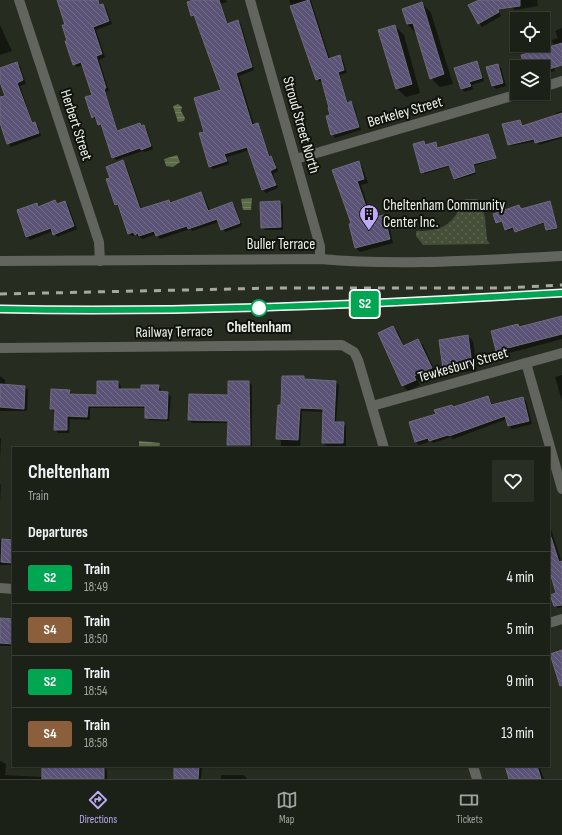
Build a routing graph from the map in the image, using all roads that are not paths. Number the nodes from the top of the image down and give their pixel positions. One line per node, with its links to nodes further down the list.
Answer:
1 (19, 0): 10 (street, Herbert Street)
2 (250, 0): 6 (street, Stroud Street North)
3 (562, 81): 4 (street)
4 (550, 85)
5 (510, 97): 6 (street, Berkeley Street)
6 (296, 159): 8 (street, Stroud Street North)
7 (562, 256): 8 (street, Buller Terrace)
8 (320, 259): 10 (street, Buller Terrace)
9 (0, 261): 10 (street, Buller Terrace)
10 (100, 261)
11 (0, 348): 14 (street, Railway Terrace)
12 (562, 352): 13 (street, Tewkesbury Street)
13 (526, 363): 14 (street, Tewkesbury Street); 16 (street)
14 (372, 406): 15 (street)
15 (384, 447)
16 (562, 489)
17 (0, 588): 18 (street)
18 (12, 589)
19 (562, 619): 20 (street)
20 (550, 623)
21 (473, 767): 22 (street)
22 (477, 779)

